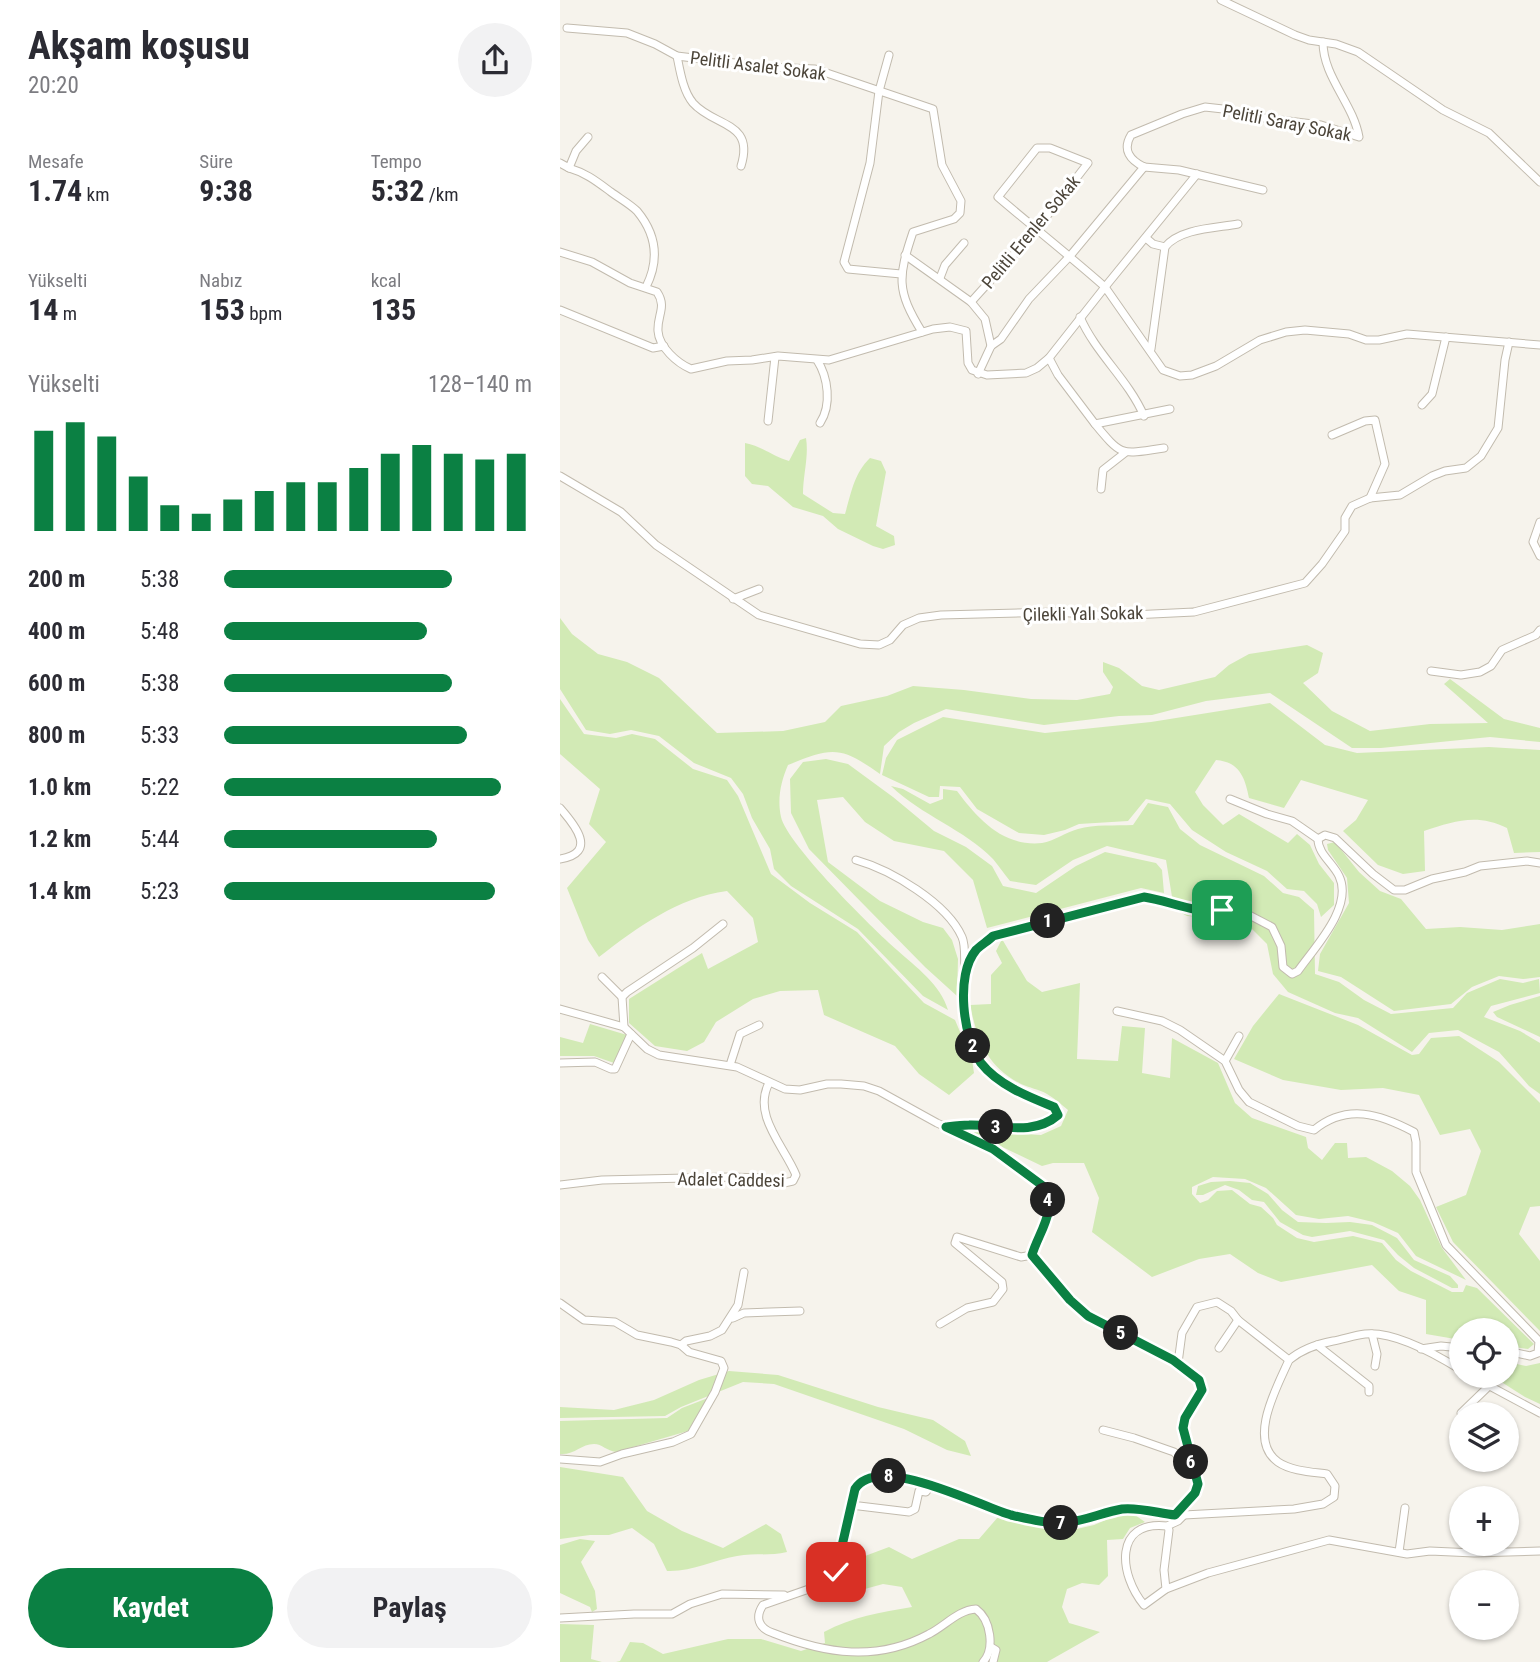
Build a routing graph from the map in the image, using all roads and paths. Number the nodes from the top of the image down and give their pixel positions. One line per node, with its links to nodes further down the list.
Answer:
1 (1223, 0): 3 (street)
2 (567, 28): 5 (street, Pelitli Asalet Sokak)
3 (1323, 42): 10 (street, Pelitli Saray Sokak); 13 (street)
4 (889, 55): 6 (street)
5 (677, 56): 6 (street, Pelitli Asalet Sokak); 9 (street)
6 (879, 91): 21 (street, Pelitli Asalet Sokak); 23 (street)
7 (588, 137): 11 (street)
8 (560, 163): 11 (street)
9 (741, 166)
10 (1144, 167): 12 (street); 22 (street)
11 (569, 168): 25 (street)
12 (1197, 174): 14 (street); 17 (street)
13 (1540, 182)
14 (1263, 190)
15 (1238, 224): 19 (street)
16 (1036, 230): 16 (street, Pelitli Erenler Sokak); 22 (street); 27 (street, Pelitli Erenler Sokak)
17 (1146, 238): 19 (street); 26 (street)
18 (964, 243): 24 (street)
19 (1165, 247): 36 (street)
20 (560, 252): 25 (street)
21 (905, 255): 23 (street, Pelitli Asalet Sokak); 24 (street, Pelitli Erenler Sokak)
22 (1070, 257): 26 (street); 35 (street)
23 (901, 274): 30 (street, Pelitli Asalet Sokak)
24 (940, 278): 27 (street, Pelitli Erenler Sokak)
25 (646, 287): 34 (street)
26 (1105, 287): 29 (street); 36 (street)
27 (971, 302): 35 (street)
28 (560, 310): 34 (street)
29 (1080, 317): 38 (street); 43 (street)
30 (922, 332): 39 (street); 40 (street)
31 (1446, 337): 32 (street); 36 (street); 41 (street)
32 (1509, 342): 33 (street); 52 (street)
33 (1540, 345)
34 (664, 346): 37 (street)
35 (991, 346): 40 (street)
36 (1150, 350)
37 (775, 357): 39 (street); 44 (street)
38 (1049, 358): 40 (street); 46 (street)
39 (817, 360): 45 (street)
40 (978, 374)
41 (1422, 405)
42 (1170, 409): 43 (street)
43 (1144, 416): 46 (street)
44 (768, 421)
45 (820, 423)
46 (1095, 424): 49 (street)
47 (1332, 435): 52 (street)
48 (1164, 448): 49 (street)
49 (1126, 452): 51 (street)
50 (560, 476): 56 (street, Çilekli Yalı Sokak)
51 (1101, 489)
52 (1370, 498): 56 (street, Çilekli Yalı Sokak)
53 (1540, 523): 54 (street)
54 (1540, 556)
55 (759, 589): 56 (street)
56 (733, 599)
57 (1540, 630): 58 (street)
58 (1431, 671)
59 (1230, 799): 61 (street)
60 (560, 808): 62 (street)
61 (1318, 839): 64 (street); 66 (street)
62 (560, 859)
63 (856, 860): 66 (street)
64 (1540, 863)
65 (723, 924): 68 (street)
66 (966, 974): 79 (street)
67 (602, 977): 68 (street)
68 (622, 997): 72 (street)
69 (560, 1009): 72 (street)
70 (1117, 1011): 75 (street)
71 (759, 1025): 77 (street)
72 (624, 1027): 73 (street)
73 (631, 1034): 76 (street); 77 (street)
74 (1239, 1036): 75 (street)
75 (1225, 1061): 85 (street)
76 (560, 1063)
77 (730, 1065): 78 (street)
78 (769, 1083): 79 (street); 80 (street, Adalet Caddesi)
79 (946, 1127): 81 (street)
80 (560, 1185)
81 (1032, 1255): 89 (street); 98 (street)
82 (744, 1272): 86 (street)
83 (560, 1303): 91 (street)
84 (800, 1311): 86 (street)
85 (1517, 1318)
86 (729, 1320): 91 (street)
87 (1238, 1320): 94 (street); 97 (street); 98 (street)
88 (1519, 1320): 96 (street)
89 (940, 1324)
90 (1372, 1334): 92 (street); 95 (street); 100 (street)
91 (681, 1345): 107 (street)
92 (1317, 1345): 97 (street); 103 (street)
93 (1449, 1347): 95 (street)
94 (1219, 1348)
95 (1421, 1349): 99 (street)
96 (1519, 1354)
97 (1289, 1360): 112 (street)
98 (1178, 1363): 108 (street)
99 (1449, 1364)
100 (1375, 1366)
101 (1487, 1388): 104 (street)
102 (1493, 1388): 105 (street)
103 (1369, 1392)
104 (1472, 1402)
105 (1540, 1413)
106 (1103, 1430): 108 (street)
107 (560, 1459)
108 (1194, 1473): 112 (street)
109 (931, 1485): 110 (street); 110 (street); 112 (street)
110 (851, 1505): 117 (street)
111 (1405, 1508): 115 (street)
112 (1179, 1515): 113 (street)
113 (1167, 1526): 116 (street); 116 (street)
114 (1540, 1551): 115 (street)
115 (1399, 1552): 116 (street)
116 (1166, 1589)
117 (789, 1595): 118 (street); 119 (street)
118 (560, 1618)
119 (991, 1647): 120 (street); 121 (street)
120 (983, 1662)
121 (993, 1662)

